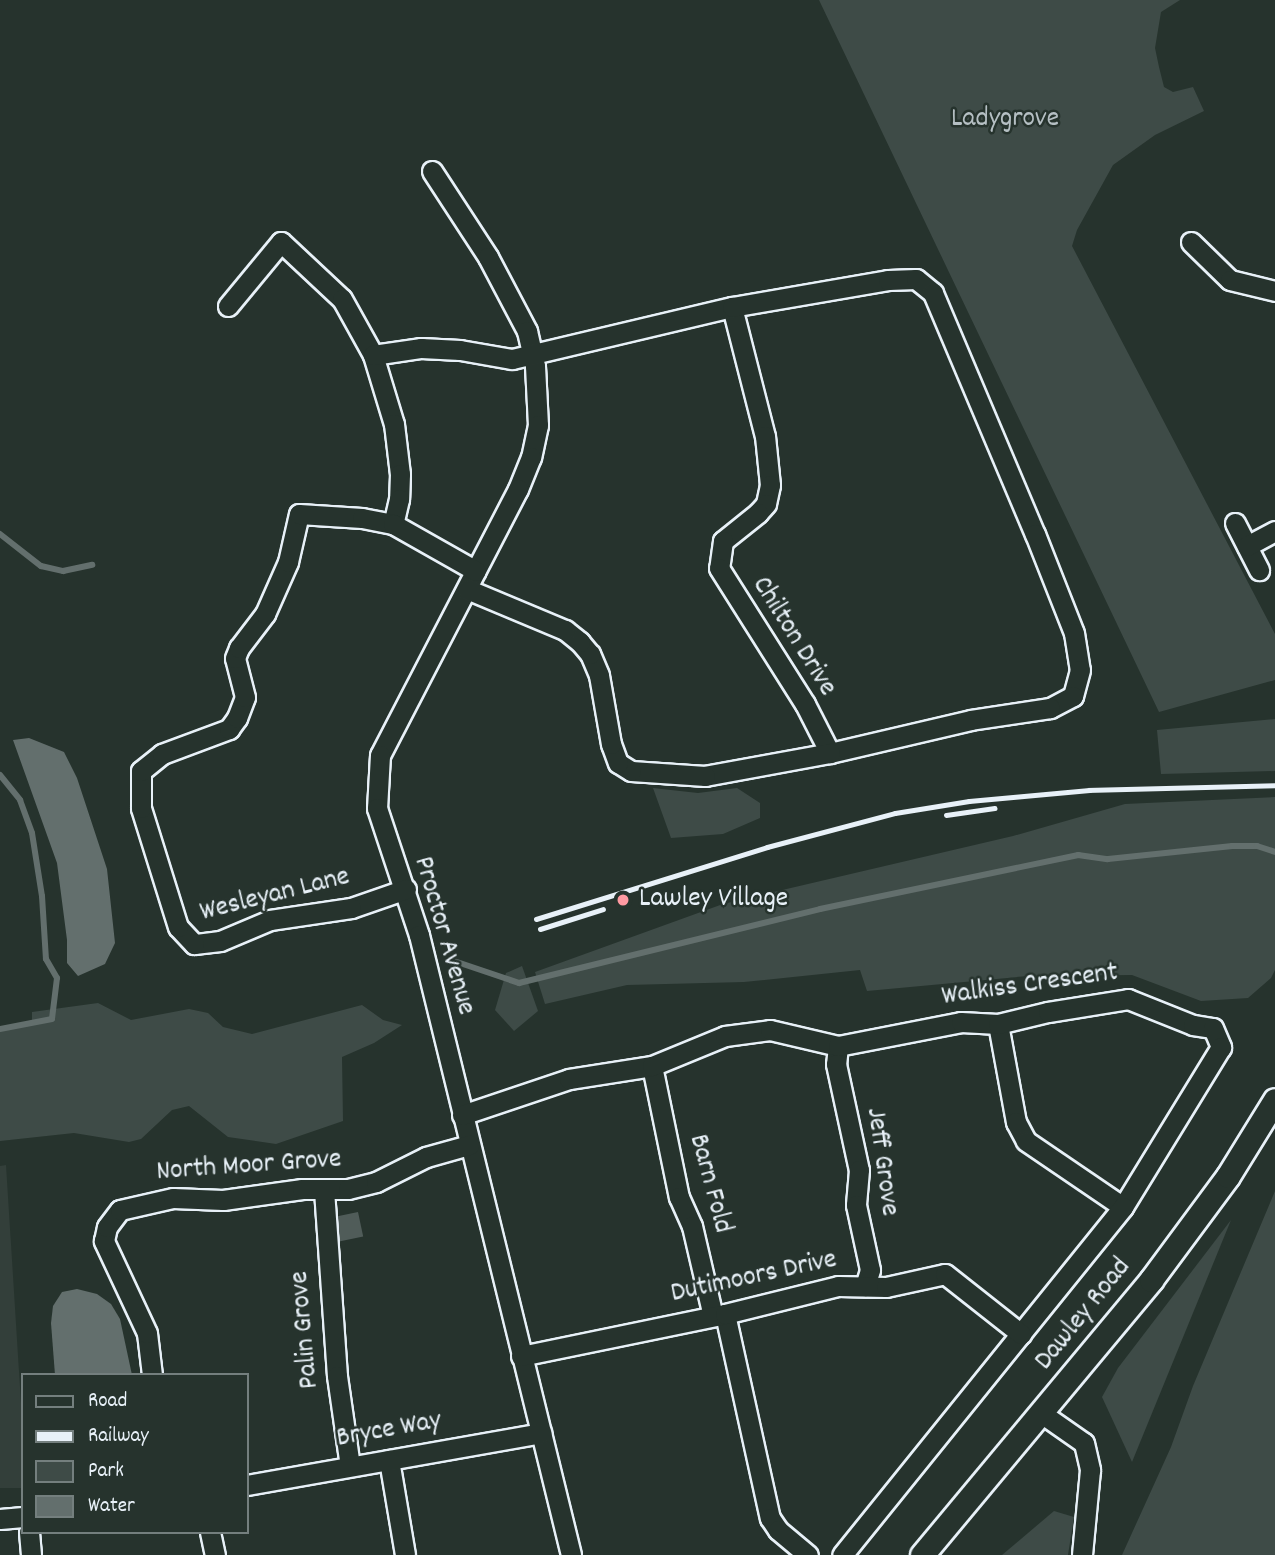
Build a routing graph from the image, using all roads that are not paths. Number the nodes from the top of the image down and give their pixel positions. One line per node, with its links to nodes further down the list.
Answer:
1 (432, 171): 7 (street, Proctor Avenue)
2 (1191, 243): 3 (street)
3 (1275, 291)
4 (228, 306): 6 (street)
5 (732, 307): 7 (street); 14 (street, Chilton Drive); 14 (street)
6 (373, 355): 7 (street); 9 (street)
7 (533, 355): 13 (street, Proctor Avenue)
8 (1235, 523): 11 (street)
9 (393, 524): 13 (street, Wesleyan Lane); 15 (street, Wesleyan Lane)
10 (1275, 531): 11 (street)
11 (1247, 546): 12 (street)
12 (1259, 570)
13 (472, 580): 14 (street); 15 (street, Proctor Avenue)
14 (830, 752)
15 (406, 889): 20 (street, Proctor Avenue)
16 (998, 1024): 17 (street, Walkiss Crescent); 23 (street); 23 (street, Walkiss Crescent)
17 (838, 1046): 18 (street, Walkiss Crescent); 24 (street, Jeff Grove)
18 (652, 1066): 20 (street, Walkiss Crescent); 25 (street, Barn Fold)
19 (1275, 1100): 29 (street, Dawley Road)
20 (462, 1115): 21 (street, Proctor Avenue)
21 (469, 1145): 22 (street, North Moor Grove); 27 (street, Proctor Avenue)
22 (324, 1190): 28 (street, North Moor Grove); 32 (street, Palin Grove)
23 (1123, 1207): 26 (street, Walkiss Crescent)
24 (865, 1286): 25 (street, Dutimoors Drive); 26 (street, Dutimoors Drive)
25 (719, 1315): 27 (street, Dutimoors Drive); 42 (street)
26 (1021, 1334): 43 (street, Walkiss Crescent)
27 (521, 1356): 30 (street, Proctor Avenue)
28 (152, 1373)
29 (1041, 1413): 44 (street, Dawley Road); 45 (street)
30 (541, 1433): 31 (street, Bryce Way); 41 (street, Proctor Avenue)
31 (390, 1460): 32 (street, Bryce Way); 40 (street)
32 (350, 1466): 33 (street, Bryce Way)
33 (248, 1485)
34 (21, 1517): 35 (street)
35 (0, 1518)
36 (29, 1534): 38 (street)
37 (210, 1534): 39 (street)
38 (31, 1555)
39 (215, 1555)
40 (405, 1555)
41 (571, 1555)
42 (808, 1555)
43 (842, 1555)
44 (922, 1555)
45 (1082, 1555)

